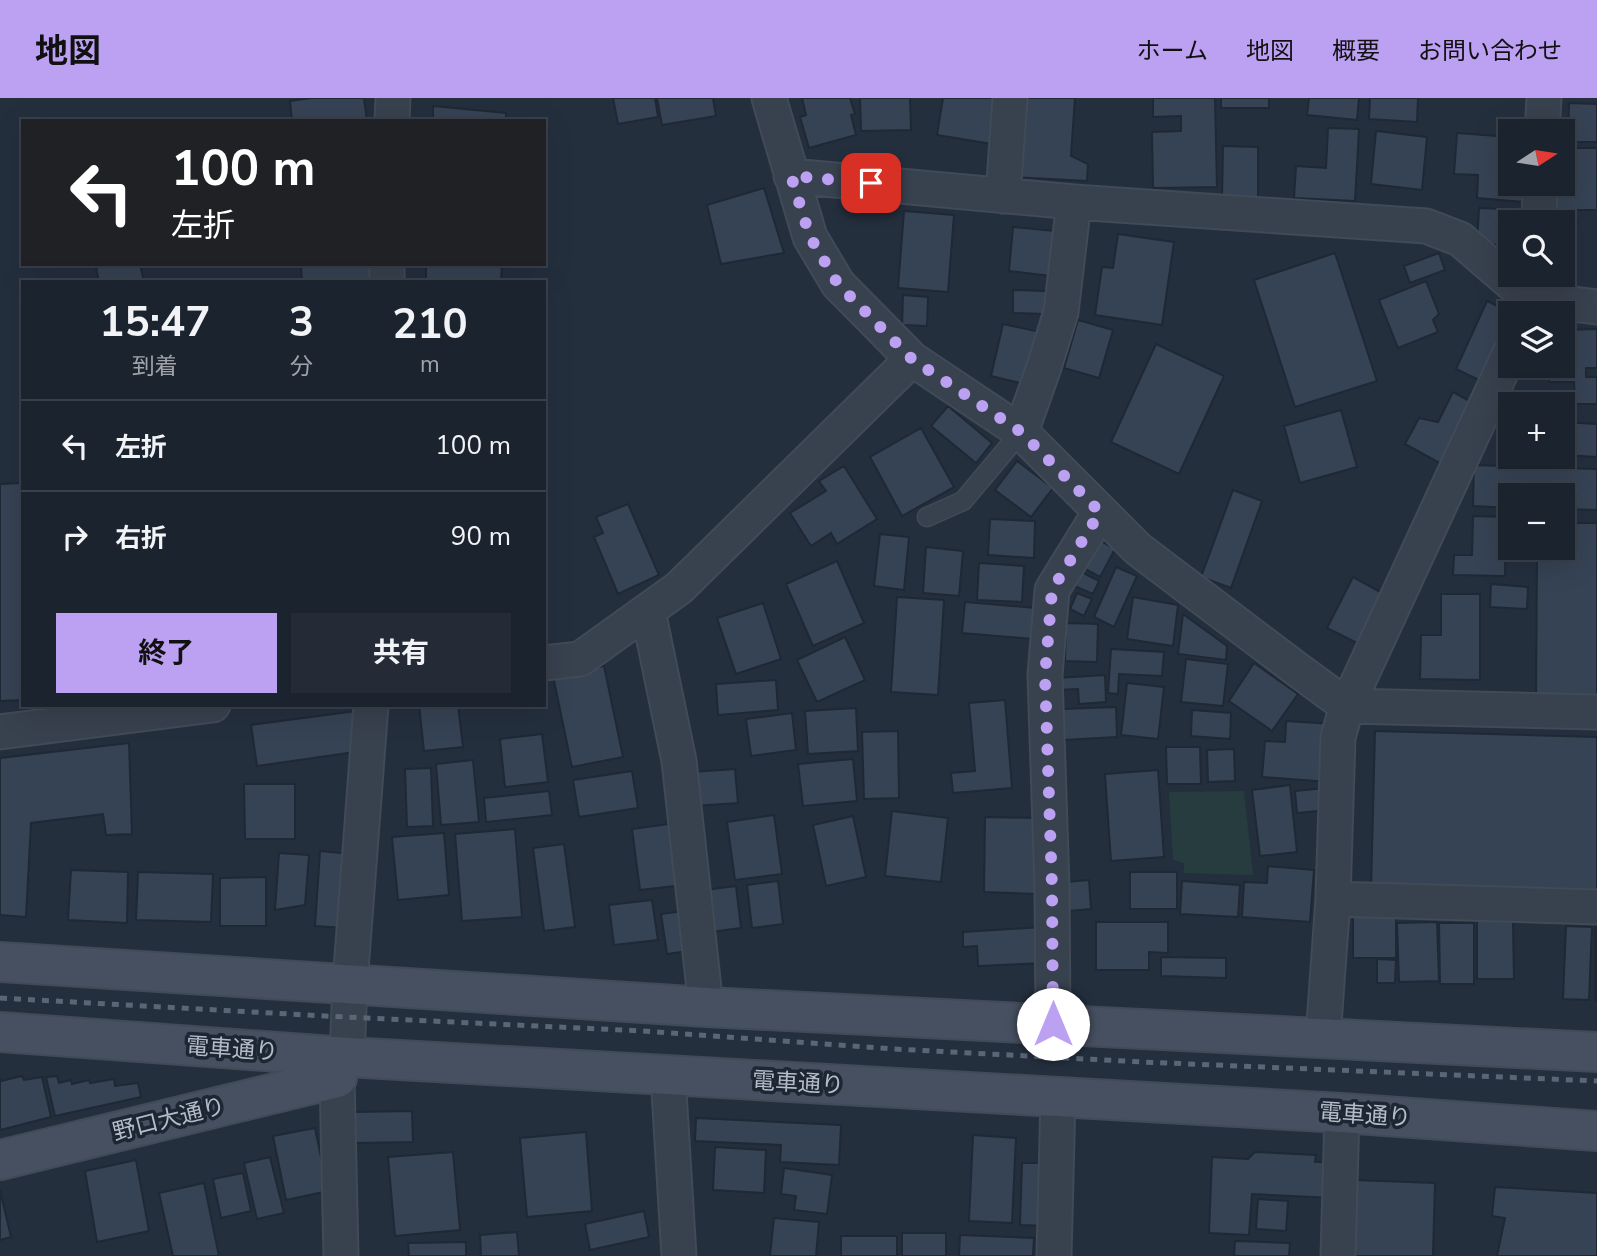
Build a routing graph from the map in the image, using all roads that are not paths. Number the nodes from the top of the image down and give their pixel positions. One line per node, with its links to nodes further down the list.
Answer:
1 (393, 98): 5 (street)
2 (769, 98): 7 (street)
3 (1010, 98): 8 (street)
4 (1544, 98): 6 (street)
5 (393, 119)
6 (1543, 119)
7 (791, 176): 8 (street); 12 (street)
8 (1003, 196): 9 (street)
9 (1073, 202): 10 (street); 14 (street)
10 (1534, 294): 11 (street)
11 (1597, 307)
12 (912, 359): 14 (street); 17 (street)
13 (1498, 378): 19 (street)
14 (1021, 432): 15 (street); 16 (lane)
15 (1100, 512): 19 (street); 29 (street)
16 (927, 517)
17 (648, 611): 18 (street); 28 (street)
18 (546, 663)
19 (1347, 706): 22 (street); 24 (street)
20 (197, 707): 23 (street)
21 (371, 707): 27 (street)
22 (1597, 712)
23 (0, 732)
24 (1333, 899): 25 (street); 31 (street)
25 (1597, 907)
26 (0, 962): 27 (street)
27 (350, 983): 28 (street); 33 (street)
28 (706, 1007): 29 (street)
29 (1053, 1024): 31 (street)
30 (0, 1032): 33 (street, 電車通り)
31 (1322, 1038): 32 (street)
32 (1597, 1052)
33 (342, 1067): 34 (street, 電車通り); 38 (street, 野口大通り); 39 (street)
34 (668, 1075): 35 (street, 電車通り); 40 (street)
35 (1058, 1098): 36 (street, 電車通り); 41 (street)
36 (1342, 1113): 37 (street, 電車通り); 42 (street)
37 (1597, 1131)
38 (0, 1160)
39 (341, 1256)
40 (679, 1256)
41 (1054, 1256)
42 (1338, 1256)

